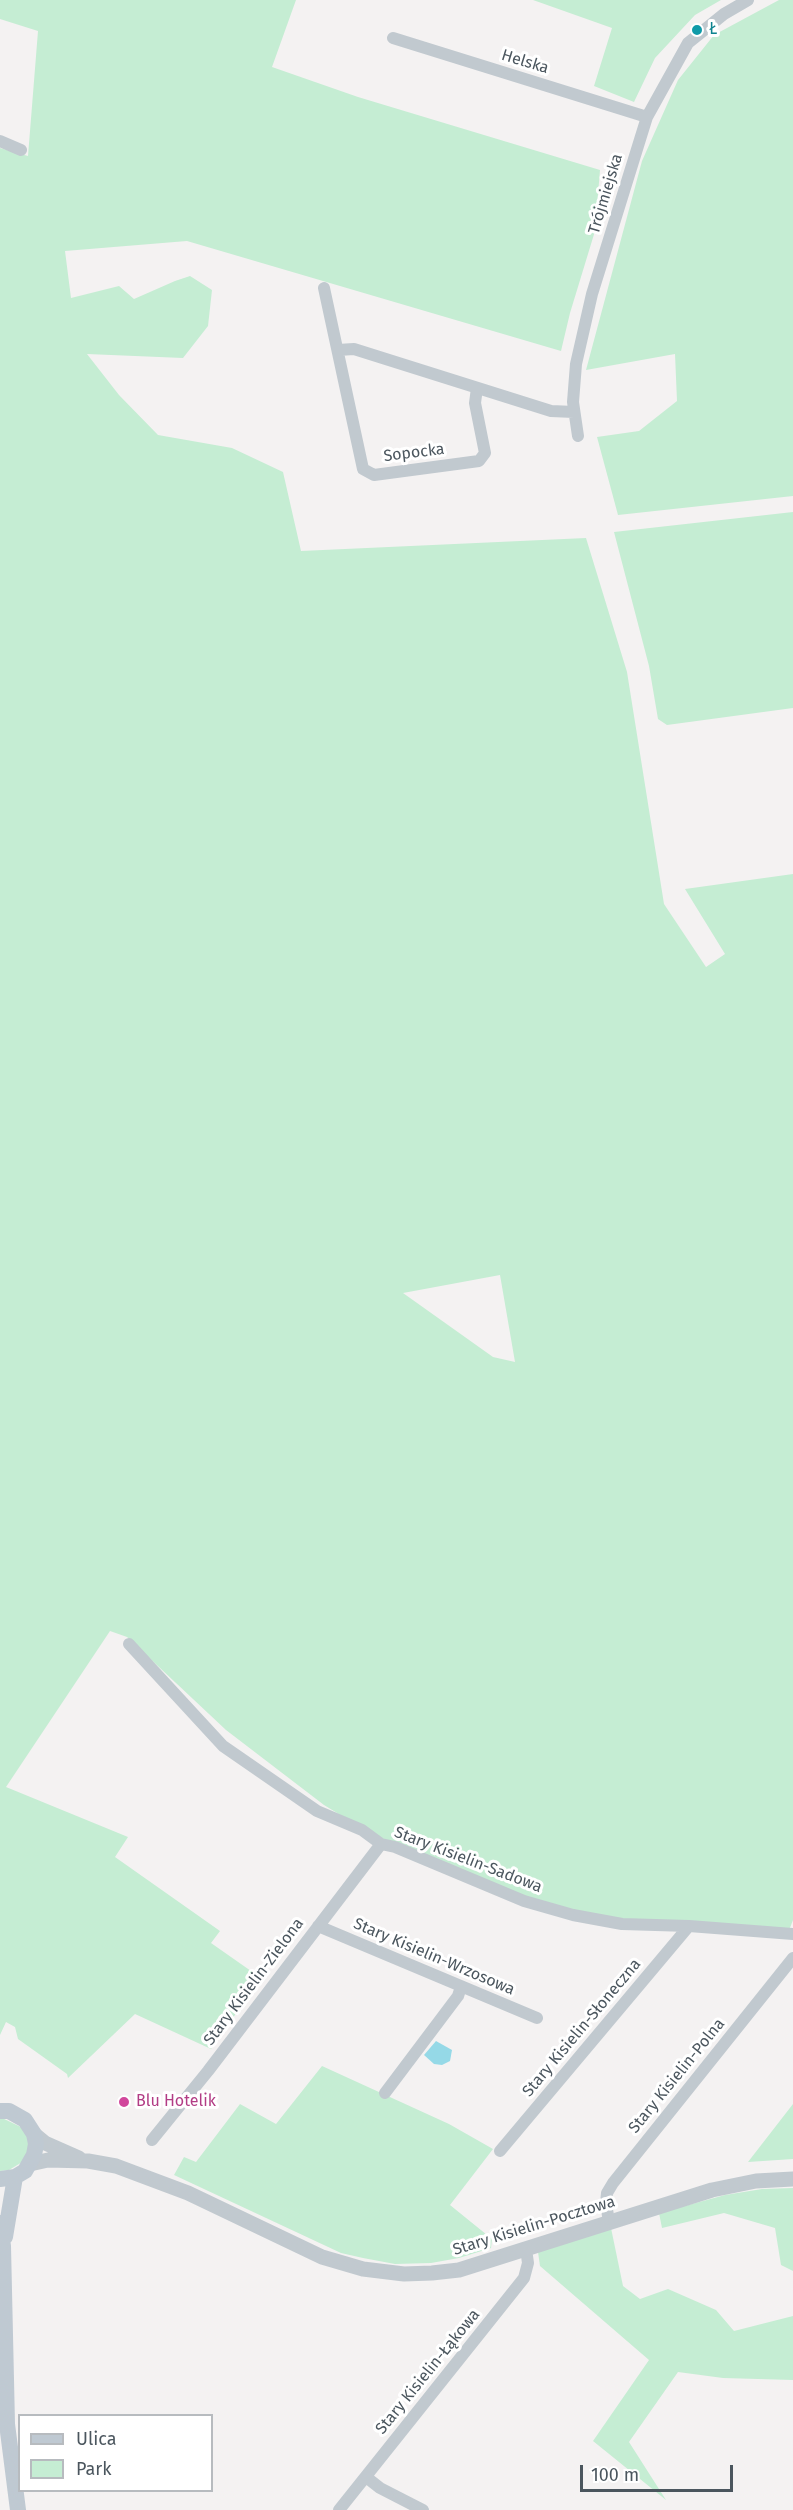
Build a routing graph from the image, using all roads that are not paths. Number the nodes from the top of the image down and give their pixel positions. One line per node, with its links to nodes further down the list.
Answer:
1 (748, 0): 3 (street, Trójmiejska)
2 (393, 38): 3 (street, Helska)
3 (647, 117): 9 (street, Trójmiejska)
4 (0, 141): 5 (street)
5 (21, 150)
6 (324, 288): 7 (street, Sopocka)
7 (338, 350): 8 (street); 8 (street, Sopocka)
8 (477, 388): 9 (street)
9 (574, 412): 10 (street, Trójmiejska)
10 (578, 436)
11 (129, 1644): 12 (street, Stary Kisielin-Sadowa)
12 (381, 1844): 13 (street, Stary Kisielin-Zielona); 14 (street, Stary Kisielin-Sadowa)
13 (318, 1926): 17 (street, Stary Kisielin-Wrzosowa); 22 (street, Stary Kisielin-Zielona)
14 (689, 1926): 15 (street, Stary Kisielin-Sadowa); 23 (street, Stary Kisielin-Słoneczna)
15 (793, 1934)
16 (793, 1958): 28 (street, Stary Kisielin-Polna)
17 (461, 1987): 18 (street, Stary Kisielin-Wrzosowa); 19 (street)
18 (537, 2018)
19 (385, 2093)
20 (3, 2107): 21 (main road)
21 (34, 2134): 24 (street, Stary Kisielin-Pocztowa); 25 (main road)
22 (152, 2140)
23 (500, 2151)
24 (88, 2161): 25 (street, Stary Kisielin-Pocztowa); 31 (street, Stary Kisielin-Pocztowa)
25 (30, 2164): 26 (main road)
26 (8, 2178): 30 (main road)
27 (793, 2179): 28 (street, Stary Kisielin-Pocztowa)
28 (609, 2222): 31 (street, Stary Kisielin-Pocztowa)
29 (0, 2223): 30 (main road)
30 (3, 2246): 33 (main road)
31 (526, 2249): 32 (street, Stary Kisielin-Łąkowa)
32 (366, 2477): 34 (street, Stary Kisielin-Łąkowa); 35 (street)
33 (18, 2510)
34 (339, 2510)
35 (423, 2510)

